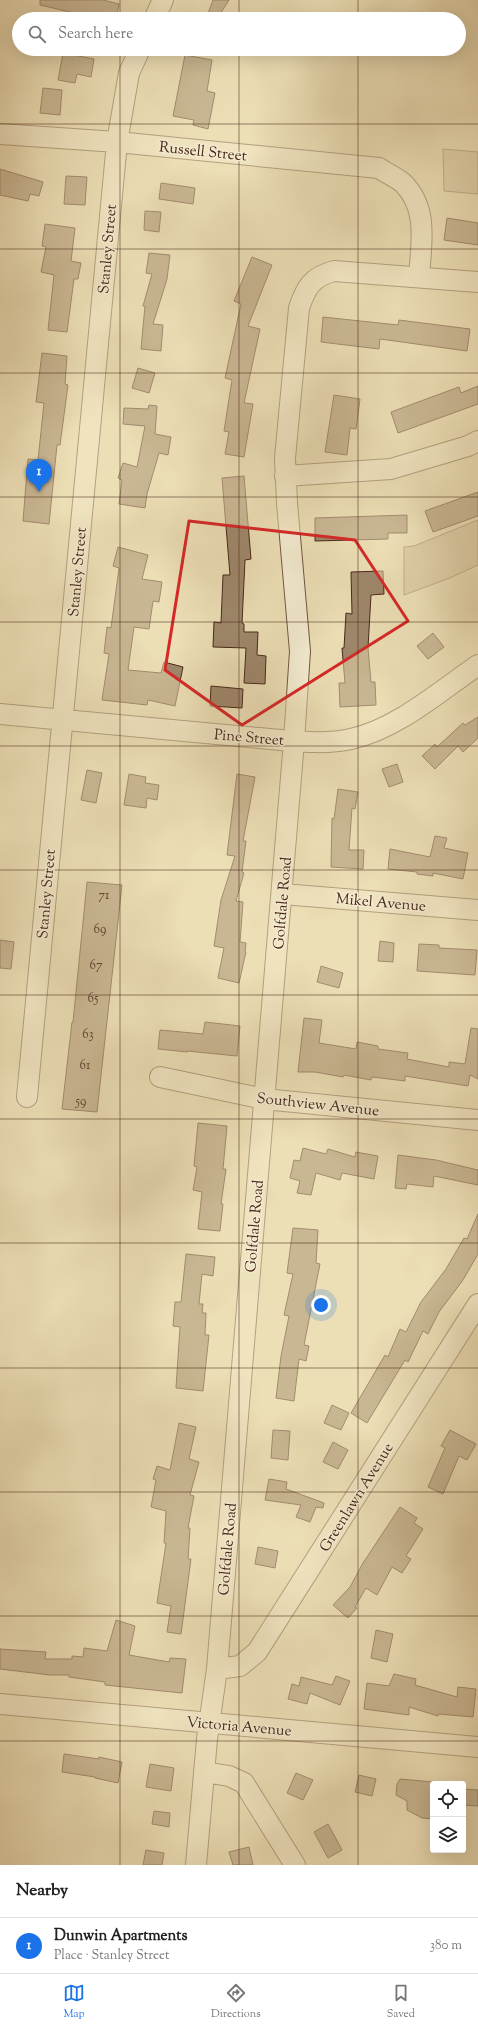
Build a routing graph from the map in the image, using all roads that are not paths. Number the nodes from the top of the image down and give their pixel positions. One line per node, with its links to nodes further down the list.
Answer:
1 (163, 0): 2 (street)
2 (157, 12)
3 (137, 56): 5 (street, Stanley Street)
4 (0, 134): 5 (street, Russell Street)
5 (117, 142): 6 (street, Russell Street); 12 (street, Stanley Street)
6 (419, 277): 7 (street, Golfdale Road); 9 (street, Golfdale Road)
7 (478, 282)
8 (478, 441): 9 (street)
9 (285, 476): 13 (street, Golfdale Road)
10 (478, 665): 13 (street, Pine Street)
11 (0, 714): 12 (street, Pine Street)
12 (63, 720): 13 (street, Pine Street); 17 (street, Stanley Street)
13 (294, 741): 14 (street, Golfdale Road)
14 (283, 894): 15 (street, Mikel Avenue); 18 (street, Golfdale Road)
15 (478, 910)
16 (160, 1077): 18 (street, Southview Avenue)
17 (28, 1098)
18 (264, 1099): 19 (street, Southview Avenue); 21 (street, Golfdale Road)
19 (478, 1120)
20 (478, 1304): 21 (street, Greenlawn Avenue)
21 (217, 1669): 23 (street, Golfdale Road)
22 (0, 1704): 23 (street, Victoria Avenue)
23 (208, 1724): 24 (street, Victoria Avenue); 25 (street, Golfdale Road)
24 (478, 1747)
25 (204, 1772): 26 (street, Golfdale Road); 27 (street)
26 (196, 1865)
27 (295, 1865)

